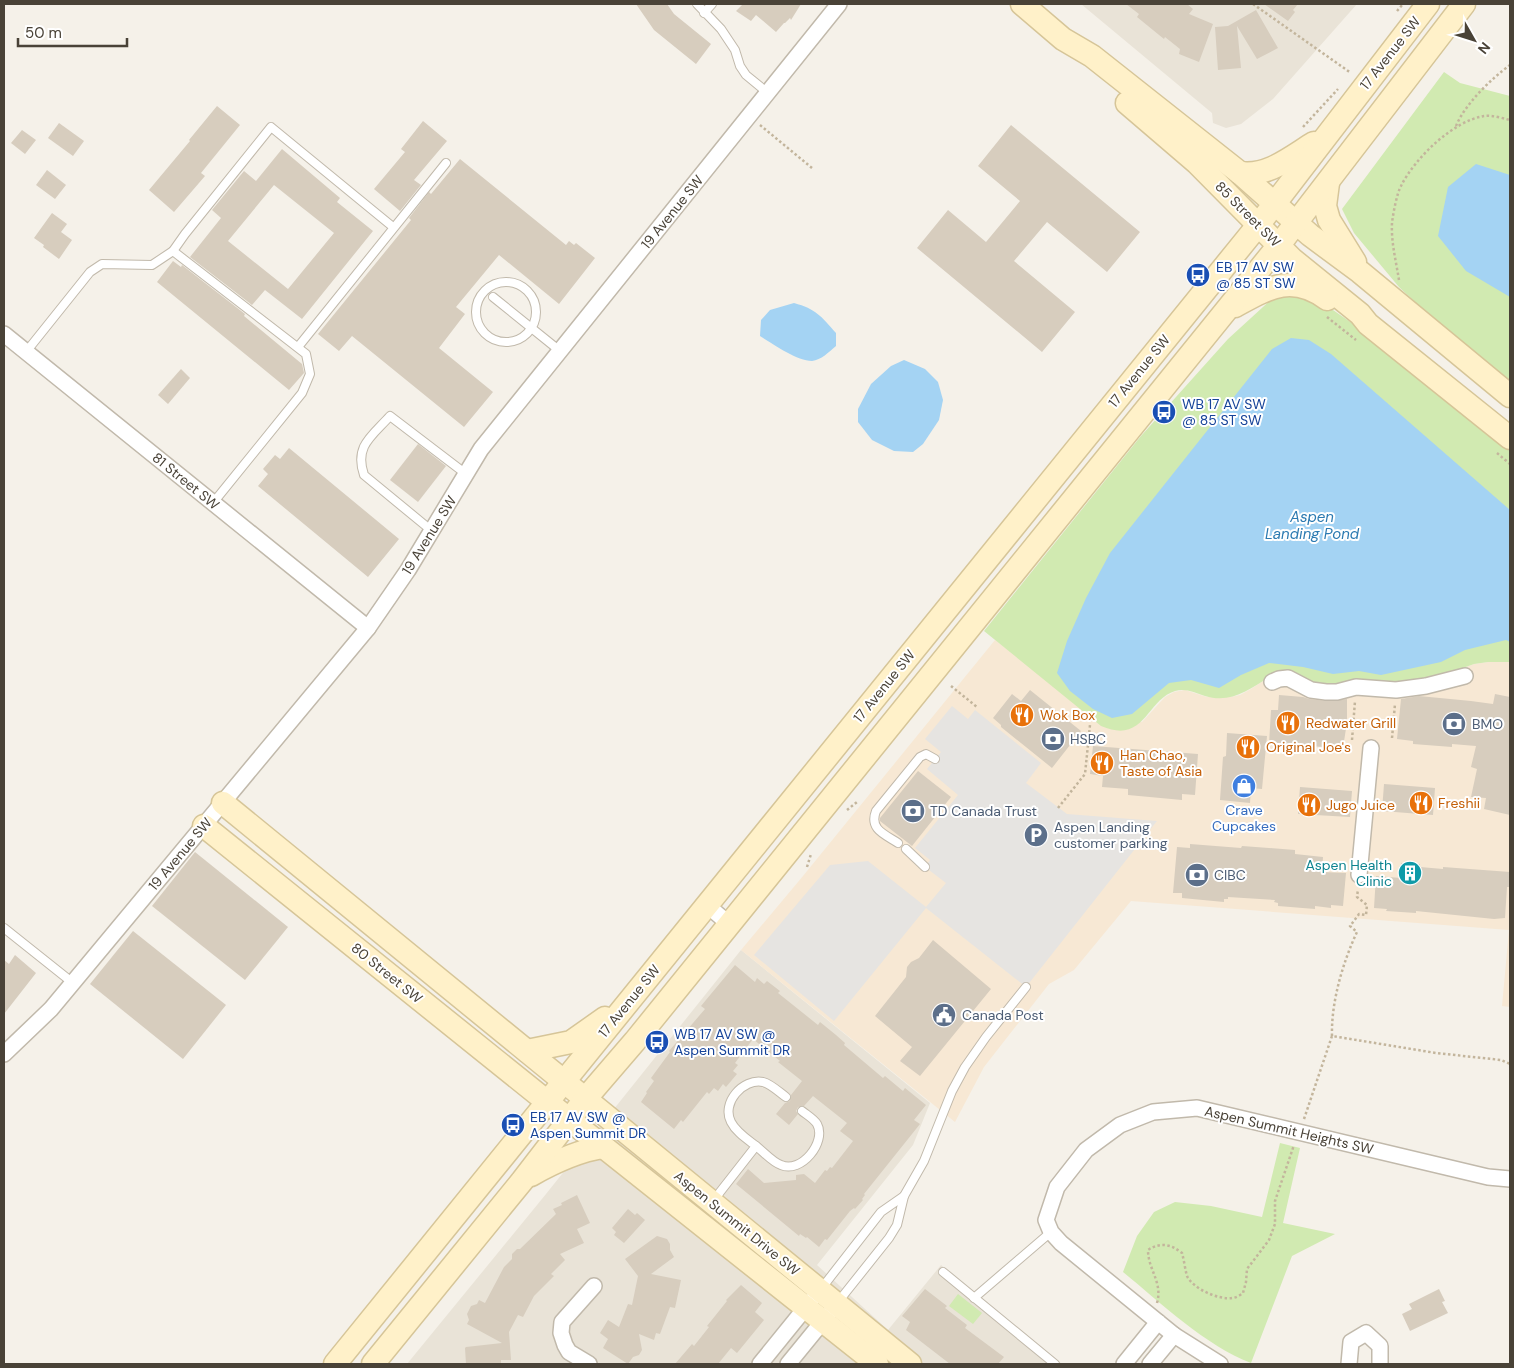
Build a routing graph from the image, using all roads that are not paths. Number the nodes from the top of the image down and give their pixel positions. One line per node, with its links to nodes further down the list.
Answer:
1 (697, 4): 7 (lane)
2 (712, 4): 7 (lane)
3 (840, 4): 9 (street, 19 Avenue SW)
4 (1022, 4): 8 (main road, 85 Street SW)
5 (1428, 4): 10 (main road, 17 Avenue SW)
6 (1464, 4): 13 (main road, 17 Avenue SW)
7 (704, 14): 9 (lane)
8 (1063, 39): 12 (main road, 85 Street SW); 16 (main road, 85 Street SW)
9 (768, 93): 27 (street, 19 Avenue SW)
10 (1326, 136): 12 (main road); 14 (main road, 17 Avenue SW)
11 (446, 163): 17 (lane)
12 (1240, 173): 14 (main road, 85 Street SW)
13 (1328, 183): 15 (main road, 17 Avenue SW); 20 (main road)
14 (1274, 203): 15 (main road, 85 Street SW); 16 (main road, 17 Avenue SW)
15 (1296, 223): 18 (main road, 17 Avenue SW); 20 (main road, 85 Street SW)
16 (1258, 224): 18 (main road, 85 Street SW); 31 (main road, 17 Avenue SW)
17 (393, 227): 19 (lane); 26 (lane)
18 (1279, 246): 22 (main road, 17 Avenue SW); 24 (main road, 85 Street SW)
19 (173, 251): 26 (lane); 28 (lane)
20 (1360, 272): 29 (main road, 85 Street SW)
21 (493, 297): 23 (lane)
22 (1224, 312): 24 (main road); 32 (main road, 17 Avenue SW)
23 (531, 328): 23 (lane); 27 (lane)
24 (1363, 333): 30 (main road, 85 Street SW)
25 (4, 334): 28 (street, 81 Street SW)
26 (298, 347): 34 (lane)
27 (560, 351): 33 (street, 19 Avenue SW)
28 (26, 352): 34 (street, 81 Street SW)
29 (1510, 396)
30 (1503, 444)
31 (1075, 451): 32 (main road); 36 (main road, 17 Avenue SW)
32 (1097, 469): 38 (main road, 17 Avenue SW)
33 (466, 474): 35 (street, 19 Avenue SW); 35 (lane)
34 (213, 503): 37 (street, 81 Street SW)
35 (432, 531): 37 (street, 19 Avenue SW)
36 (936, 622): 38 (main road); 49 (main road, 17 Avenue SW)
37 (368, 628): 43 (street, 19 Avenue SW)
38 (959, 640): 51 (main road, 17 Avenue SW)
39 (1465, 676): 40 (street)
40 (1272, 682)
41 (1372, 748): 48 (street)
42 (935, 759): 45 (lane)
43 (223, 803): 44 (street, 19 Avenue SW); 50 (main road, 80 Street SW)
44 (204, 826): 53 (main road, 80 Street SW); 54 (street, 19 Avenue SW)
45 (898, 842)
46 (906, 849): 47 (lane)
47 (925, 867)
48 (1358, 882)
49 (707, 905): 51 (street); 56 (main road, 17 Avenue SW)
50 (357, 912): 53 (main road); 57 (main road, 80 Street SW)
51 (729, 924): 61 (main road, 17 Avenue SW)
52 (4, 928): 54 (lane)
53 (339, 935): 62 (main road, 80 Street SW)
54 (73, 983): 58 (street, 19 Avenue SW)
55 (1026, 987): 69 (lane)
56 (625, 1004): 57 (main road); 59 (main road, 17 Avenue SW)
57 (527, 1051): 59 (main road, 80 Street SW)
58 (4, 1054)
59 (564, 1081): 61 (main road, Aspen Summit Drive SW); 62 (main road, 17 Avenue SW)
60 (786, 1097): 65 (lane)
61 (586, 1098): 64 (main road, 17 Avenue SW); 70 (main road, Aspen Summit Drive SW)
62 (547, 1102): 64 (main road, 80 Street SW); 79 (main road, 17 Avenue SW)
63 (802, 1111): 65 (lane)
64 (570, 1120): 66 (main road, Aspen Summit Drive SW); 68 (main road, 17 Avenue SW)
65 (756, 1146): 70 (lane)
66 (603, 1147): 68 (main road); 76 (main road, Aspen Summit Drive SW)
67 (1510, 1179): 71 (street, Aspen Summit Heights SW)
68 (522, 1181): 80 (main road, 17 Avenue SW)
69 (904, 1196): 74 (lane); 74 (lane)
70 (713, 1203): 74 (main road, Aspen Summit Drive SW)
71 (1051, 1232): 75 (lane); 77 (street)
72 (944, 1272): 75 (lane)
73 (594, 1286): 82 (street)
74 (828, 1297): 76 (street); 76 (street); 86 (main road, Aspen Summit Drive SW)
75 (974, 1298): 87 (lane)
76 (814, 1315): 83 (street); 84 (street); 85 (main road, Aspen Summit Drive SW)
77 (1158, 1322): 78 (street); 88 (street)
78 (1174, 1335): 89 (street); 90 (street)
79 (354, 1342): 80 (main road); 81 (main road, 17 Avenue SW)
80 (374, 1362)
81 (335, 1364)
82 (589, 1364)
83 (760, 1364)
84 (788, 1364)
85 (877, 1364)
86 (910, 1364)
87 (1055, 1364)
88 (1124, 1364)
89 (1150, 1364)
90 (1220, 1364)
91 (1349, 1364): 92 (street)
92 (1380, 1364)

